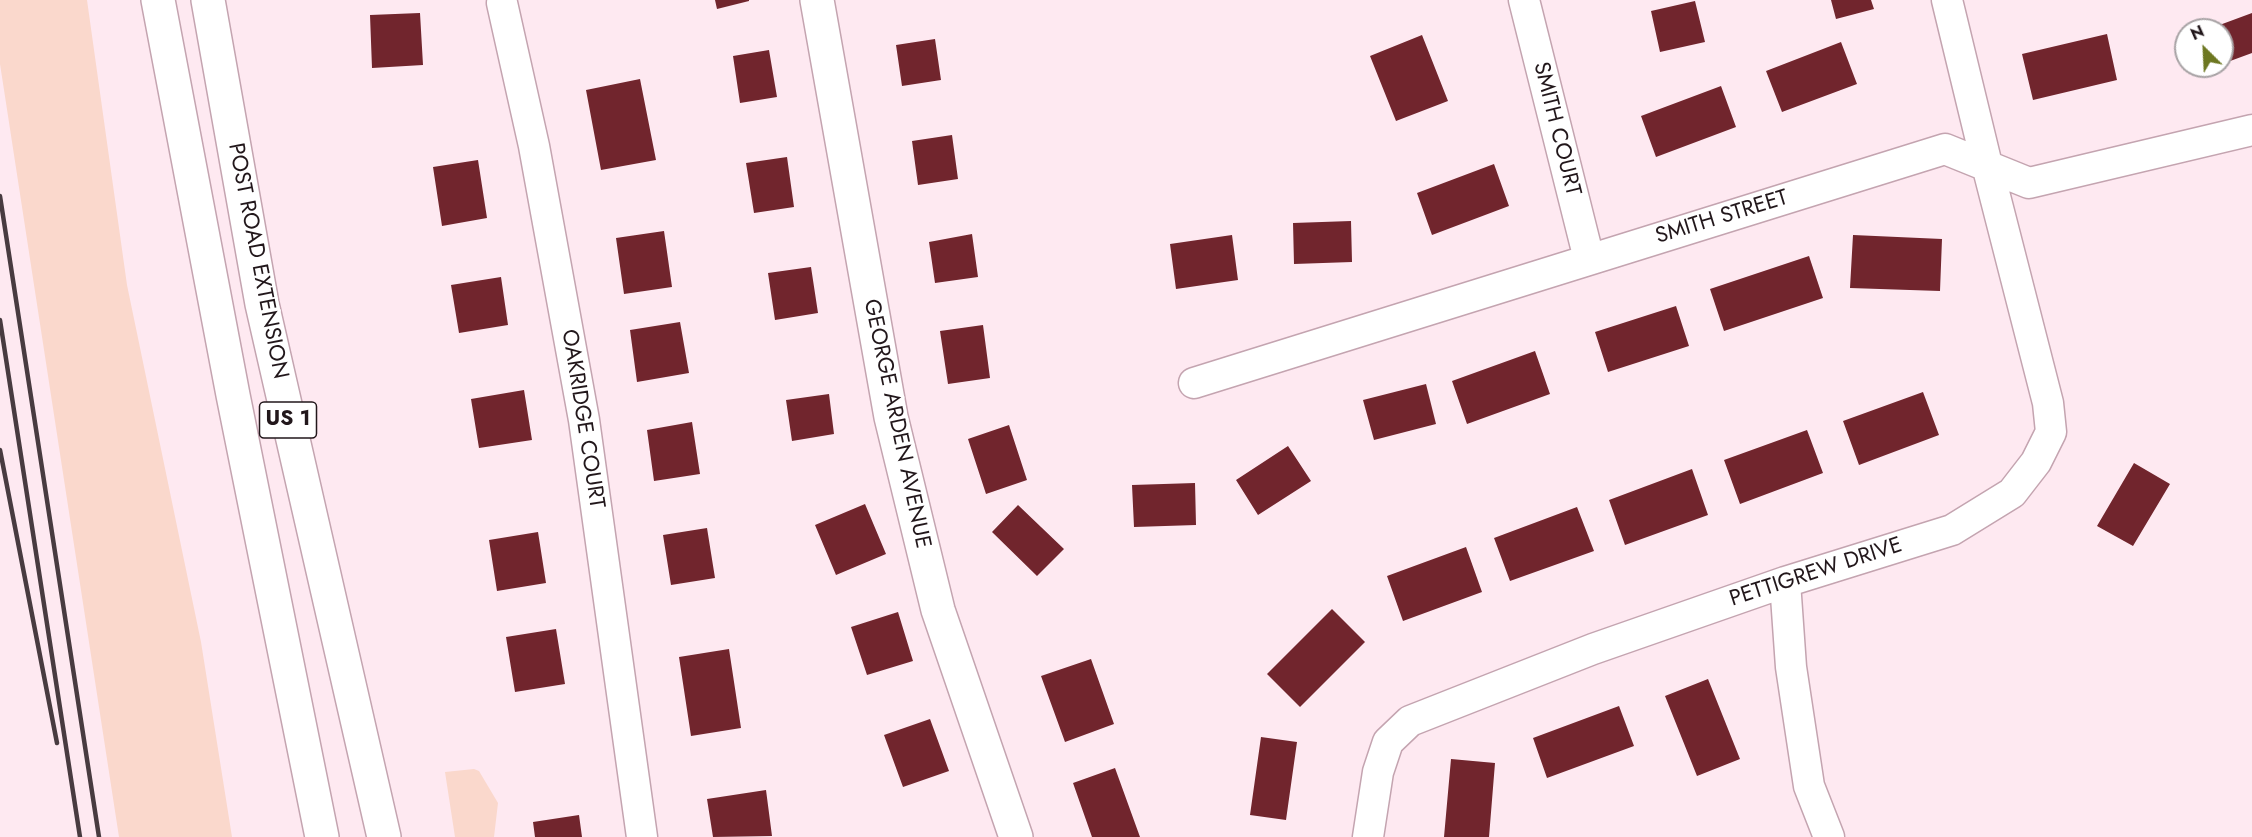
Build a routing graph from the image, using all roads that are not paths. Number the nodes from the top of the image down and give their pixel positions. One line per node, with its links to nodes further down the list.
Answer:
1 (158, 0): 12 (main road, US 1)
2 (208, 0): 13 (main road, POST ROAD EXTENSION / US 1)
3 (817, 0): 15 (main road, GEORGE ARDEN AVENUE)
4 (1524, 0): 9 (street, SMITH COURT)
5 (1947, 0): 8 (street, PETTIGREW DRIVE)
6 (502, 3): 14 (street, OAKRIDGE COURT)
7 (2252, 130): 8 (street, SMITH STREET)
8 (1987, 165): 9 (street, SMITH STREET); 11 (street, PETTIGREW DRIVE)
9 (1589, 259): 10 (street, SMITH STREET)
10 (1194, 383)
11 (1785, 582): 16 (street, PETTIGREW DRIVE); 17 (street)
12 (322, 837)
13 (384, 837)
14 (642, 837)
15 (1016, 837)
16 (1368, 837)
17 (1829, 837)

